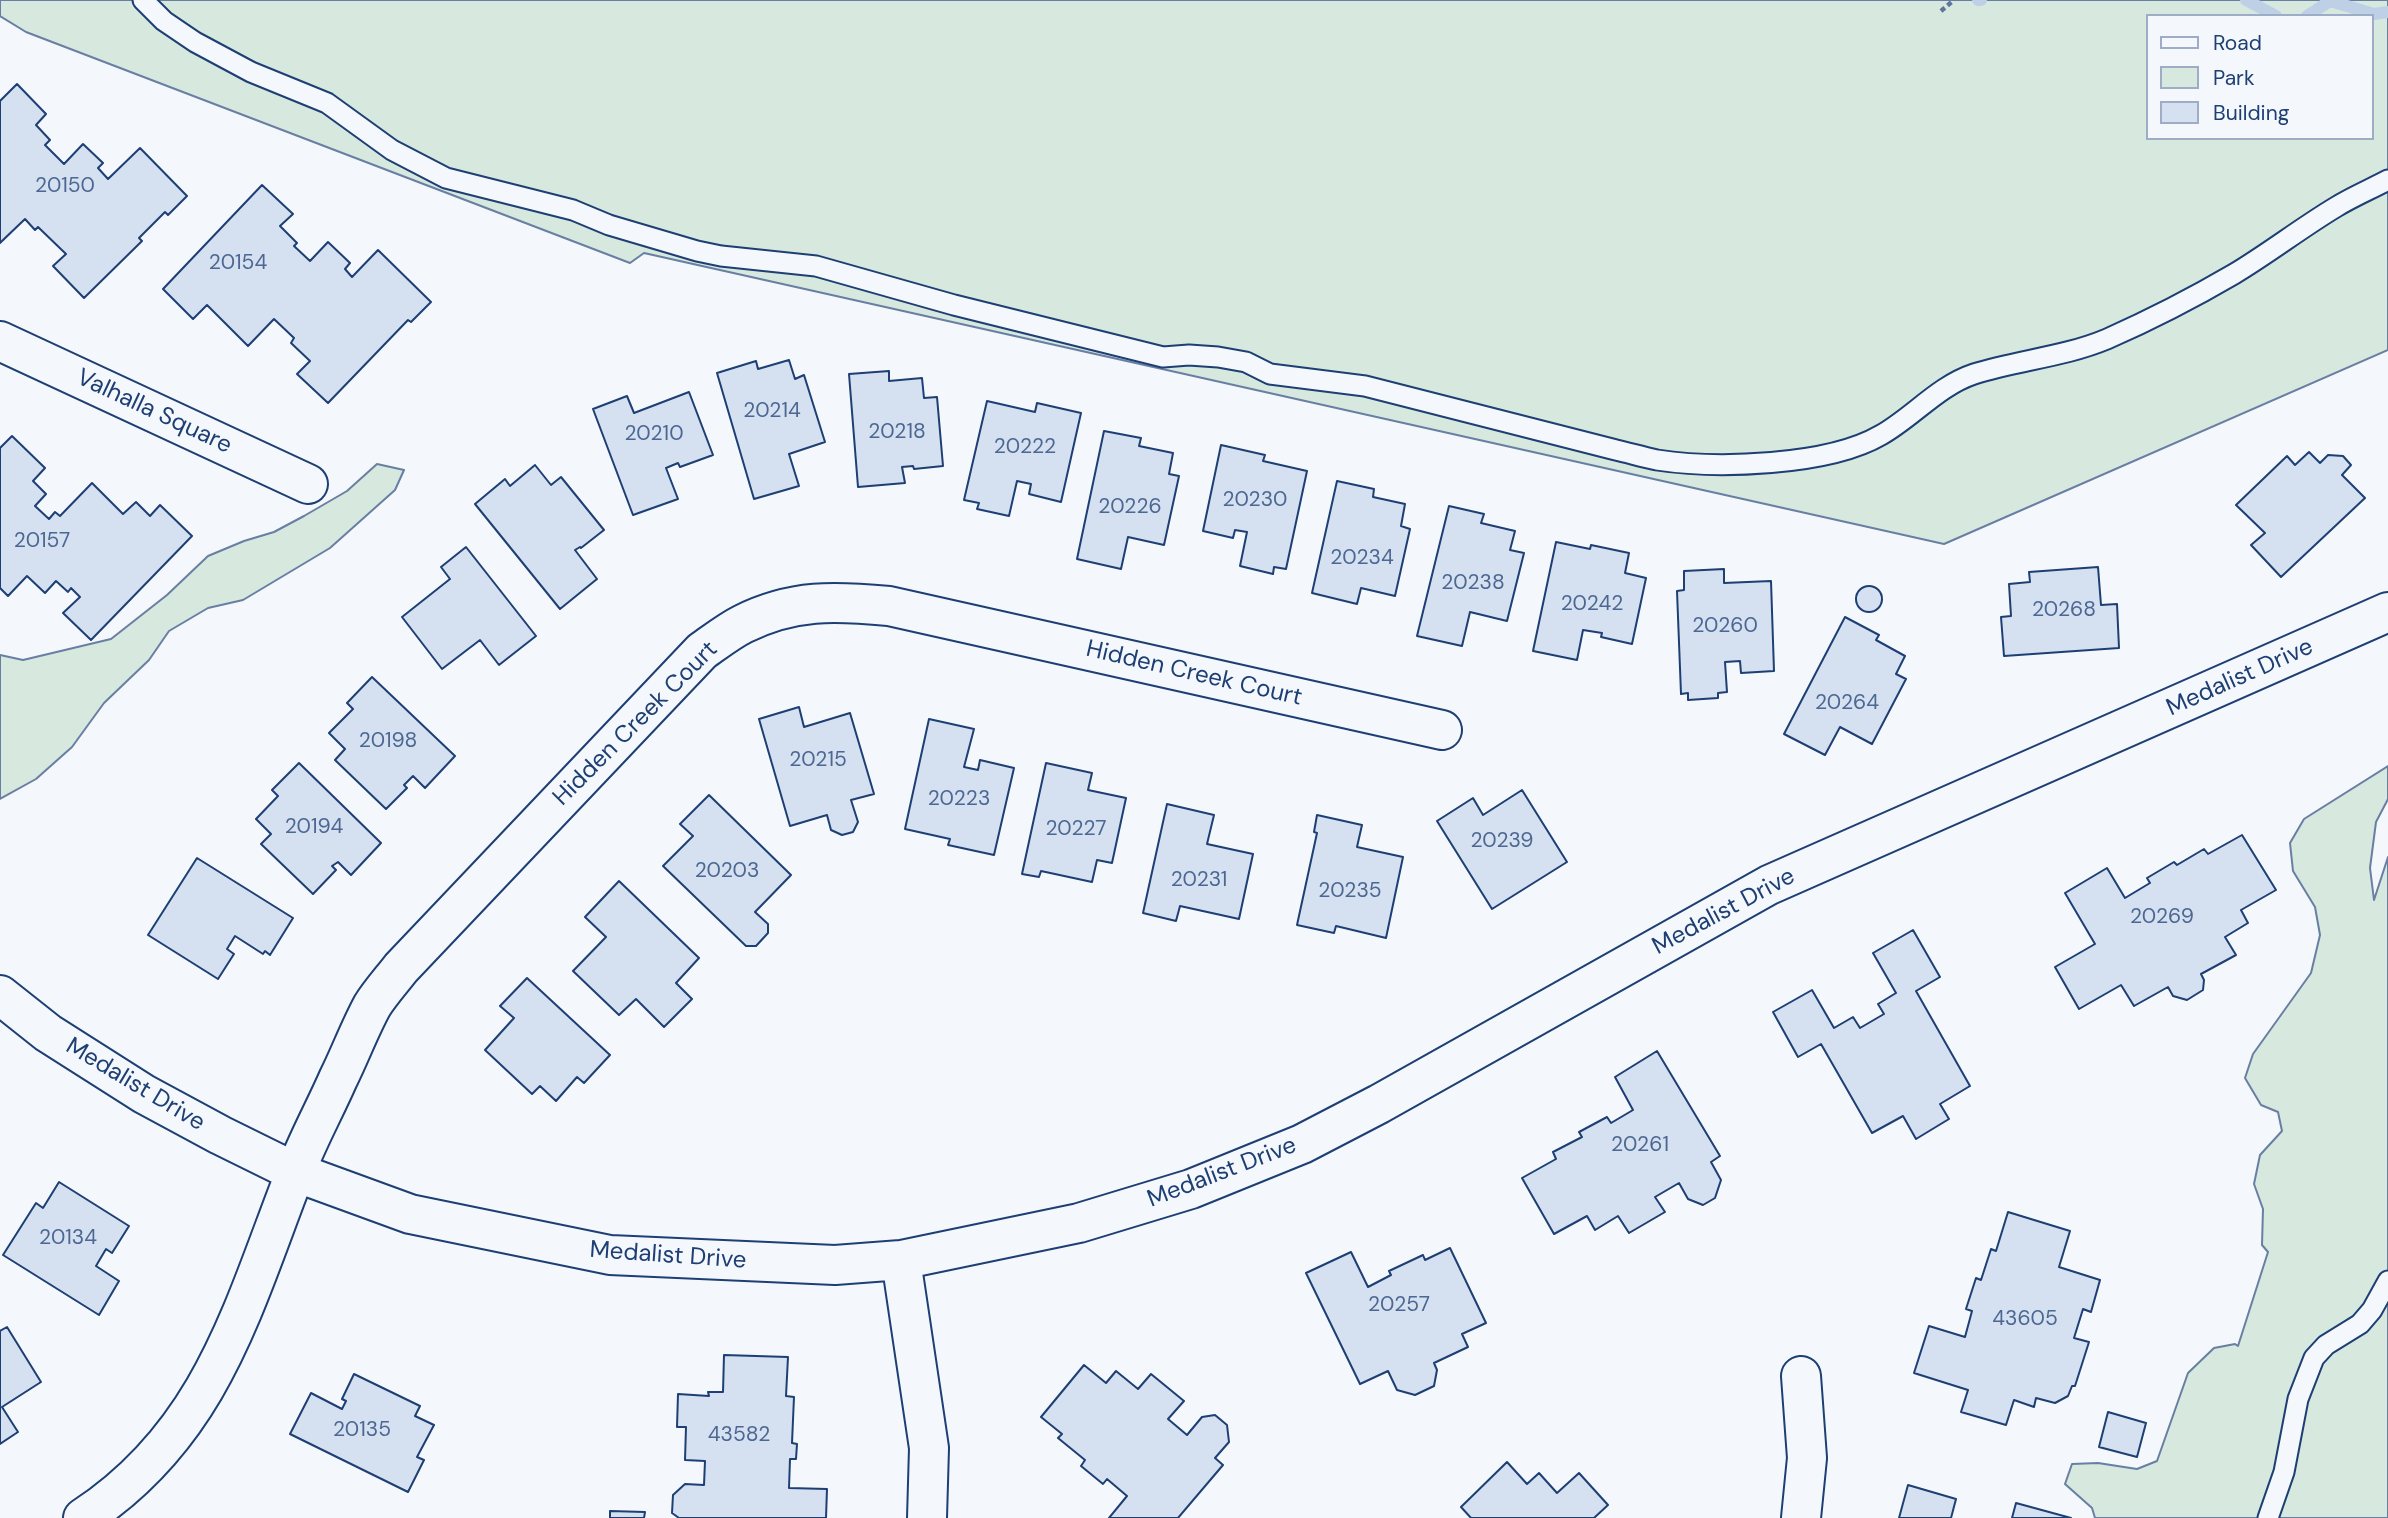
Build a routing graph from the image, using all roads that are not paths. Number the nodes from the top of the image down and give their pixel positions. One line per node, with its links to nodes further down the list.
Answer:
1 (143, 0): 2 (lane)
2 (2388, 180)
3 (0, 341): 4 (street, Valhalla Square)
4 (308, 484)
5 (2388, 612): 9 (street, Medalist Drive)
6 (1442, 730): 8 (street, Hidden Creek Court)
7 (0, 995): 8 (street, Medalist Drive)
8 (295, 1172): 9 (street, Medalist Drive); 12 (street, Hidden Creek Court)
9 (901, 1261): 13 (street)
10 (2388, 1281): 15 (lane)
11 (1801, 1376): 14 (street)
12 (83, 1518)
13 (927, 1518)
14 (1801, 1518)
15 (2268, 1518)

